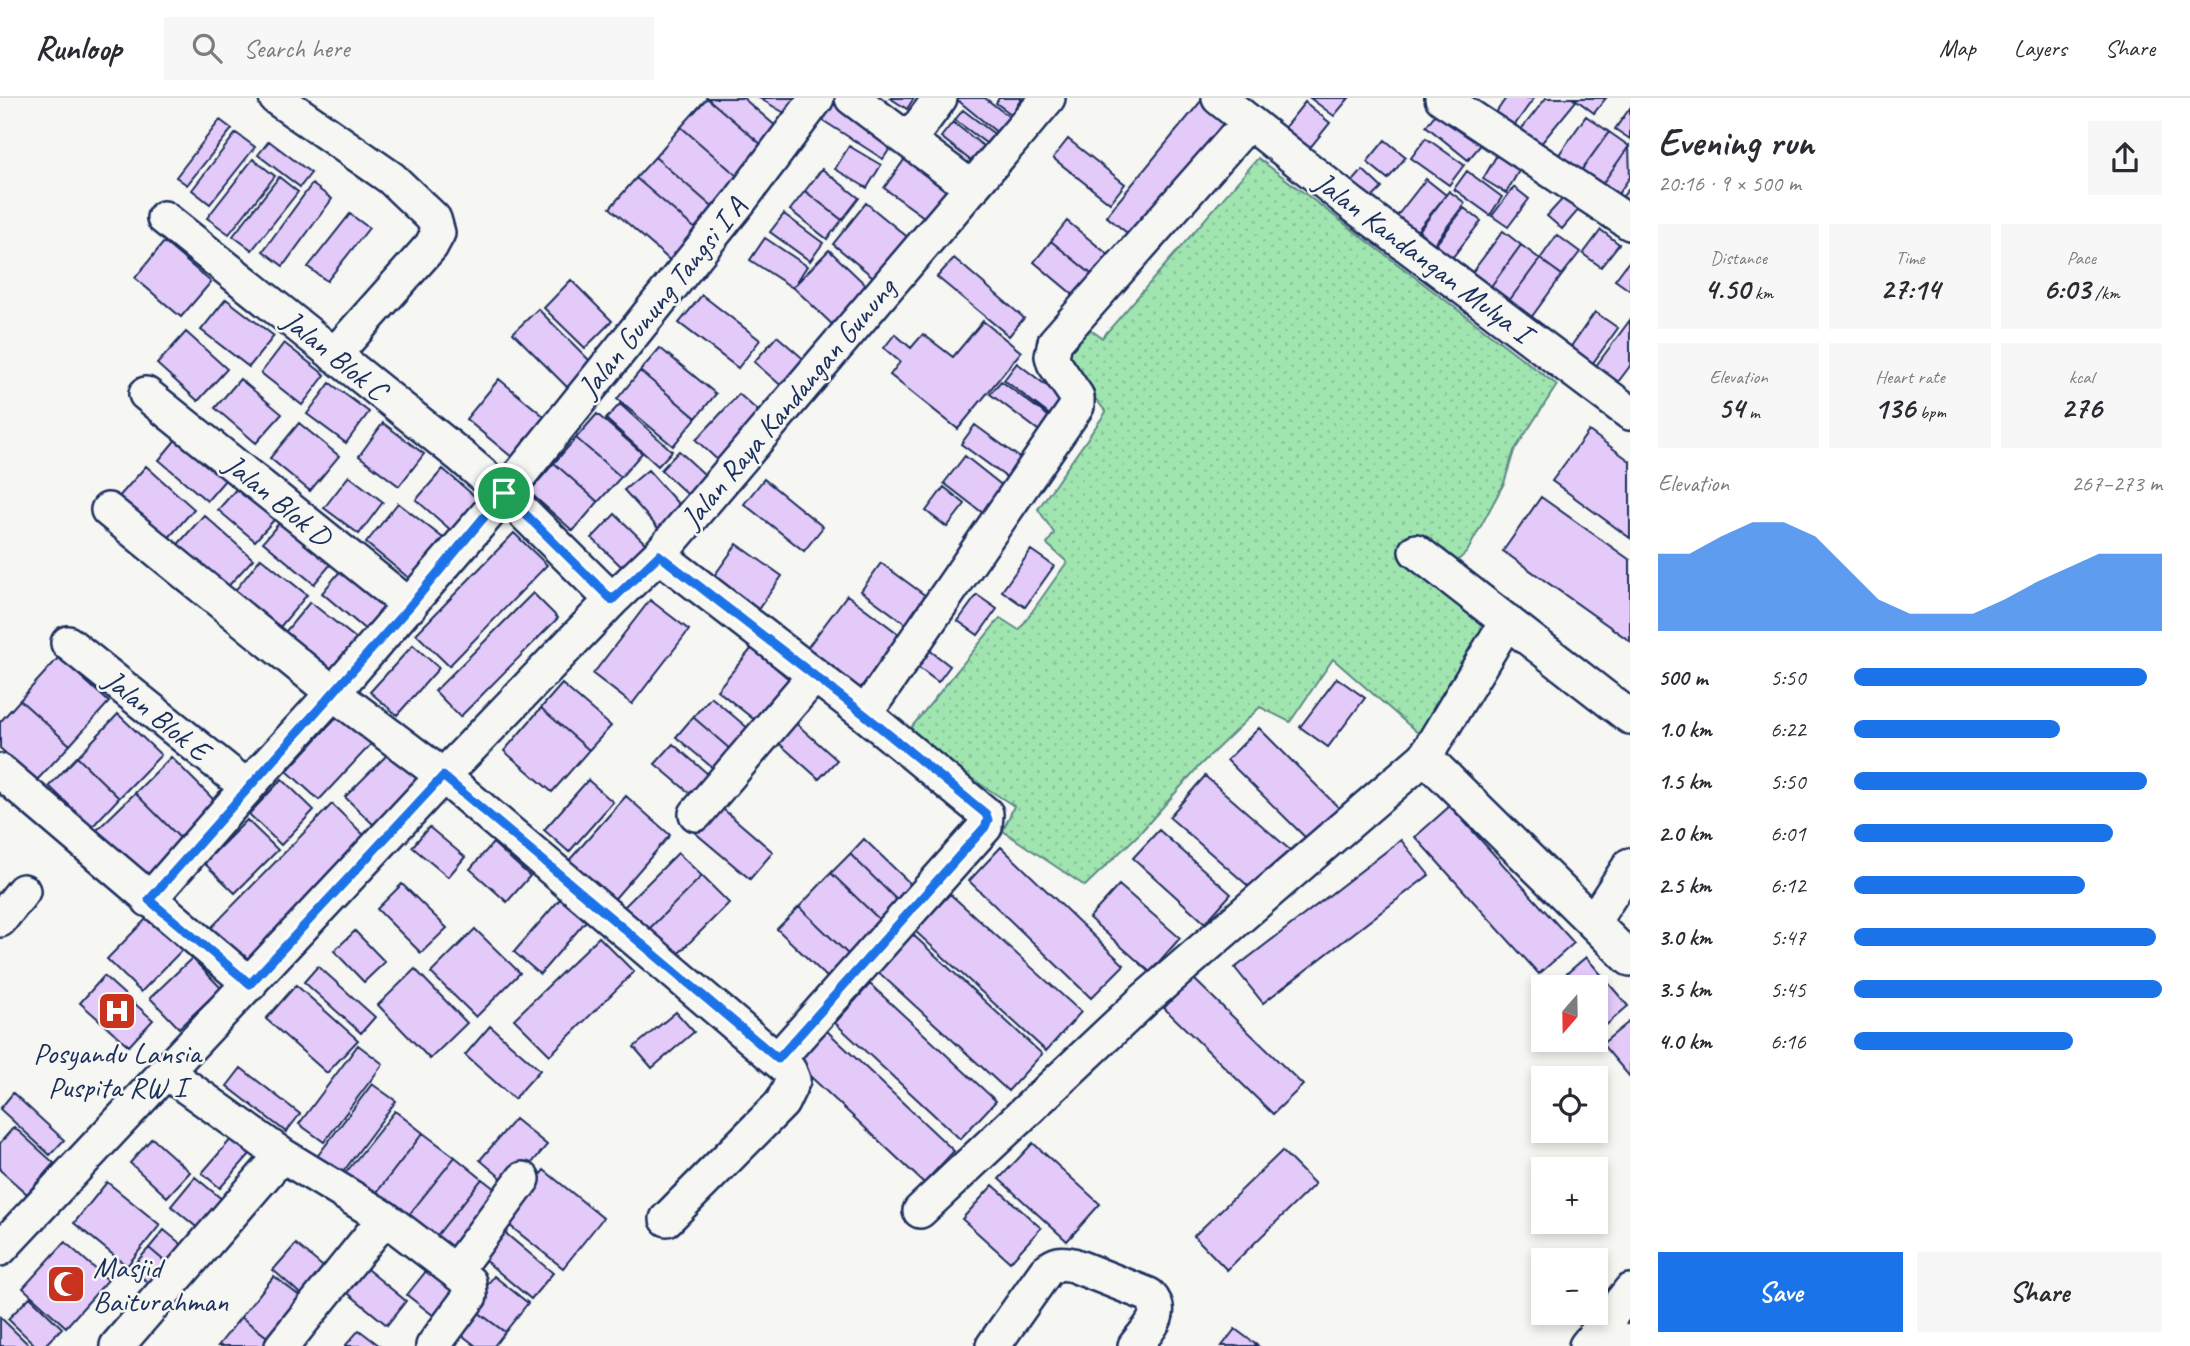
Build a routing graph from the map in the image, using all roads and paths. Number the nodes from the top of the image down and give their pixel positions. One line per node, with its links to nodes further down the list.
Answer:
1 (276, 98): 13 (street)
2 (817, 98): 16 (street, Jalan Gunung Tangsi I A)
3 (852, 98): 9 (street)
4 (940, 98): 9 (street)
5 (1048, 98): 10 (street, Jalan Raya Kandangan Gunung)
6 (1219, 98): 8 (street, Jalan Kandangan Mulya I)
7 (1443, 98): 12 (street)
8 (1249, 122): 15 (street, Jalan Kandangan Mulya I); 26 (street)
9 (910, 139): 10 (street)
10 (972, 188): 19 (street, Jalan Raya Kandangan Gunung)
11 (164, 218): 13 (street, Jalan Blok C)
12 (1630, 223)
13 (334, 355): 16 (street, Jalan Blok C)
14 (146, 394): 21 (street, Jalan Blok D)
15 (1630, 413)
16 (504, 493): 20 (street, Jalan Blok C); 21 (street, Jalan Gunung Tangsi I A)
17 (108, 510): 25 (street)
18 (1416, 551): 22 (street)
19 (659, 555): 20 (street, Jalan Raya Kandangan Gunung); 24 (street)
20 (612, 600): 30 (street, Jalan Raya Kandangan Gunung)
21 (410, 606): 25 (street, Jalan Gunung Tangsi I A)
22 (1507, 621): 27 (street); 28 (street)
23 (68, 643): 31 (street, Jalan Blok E)
24 (814, 675): 26 (street); 32 (street)
25 (333, 693): 30 (street); 31 (street, Jalan Gunung Tangsi I A)
26 (865, 715): 40 (street)
27 (1630, 717)
28 (1425, 757): 37 (street); 44 (street)
29 (0, 771): 35 (street)
30 (443, 776): 39 (street, Jalan Raya Kandangan Gunung); 40 (street)
31 (247, 788): 35 (street, Jalan Gunung Tangsi I A)
32 (696, 814)
33 (1630, 865): 37 (street)
34 (23, 891): 36 (street)
35 (149, 900): 39 (street)
36 (0, 920)
37 (1592, 922): 38 (street)
38 (1630, 960)
39 (250, 984): 41 (street, Jalan Raya Kandangan Gunung)
40 (778, 1059): 46 (street)
41 (166, 1072): 42 (street); 47 (street, Jalan Raya Kandangan Gunung)
42 (282, 1156): 45 (street); 51 (street)
43 (523, 1179): 48 (street)
44 (920, 1211)
45 (385, 1218): 48 (street); 52 (street)
46 (667, 1219)
47 (0, 1249)
48 (463, 1283): 53 (street)
49 (1630, 1291): 50 (street)
50 (1605, 1339)
51 (117, 1346)
52 (282, 1346)
53 (433, 1346)
54 (993, 1346): 55 (street)
55 (1135, 1346)

